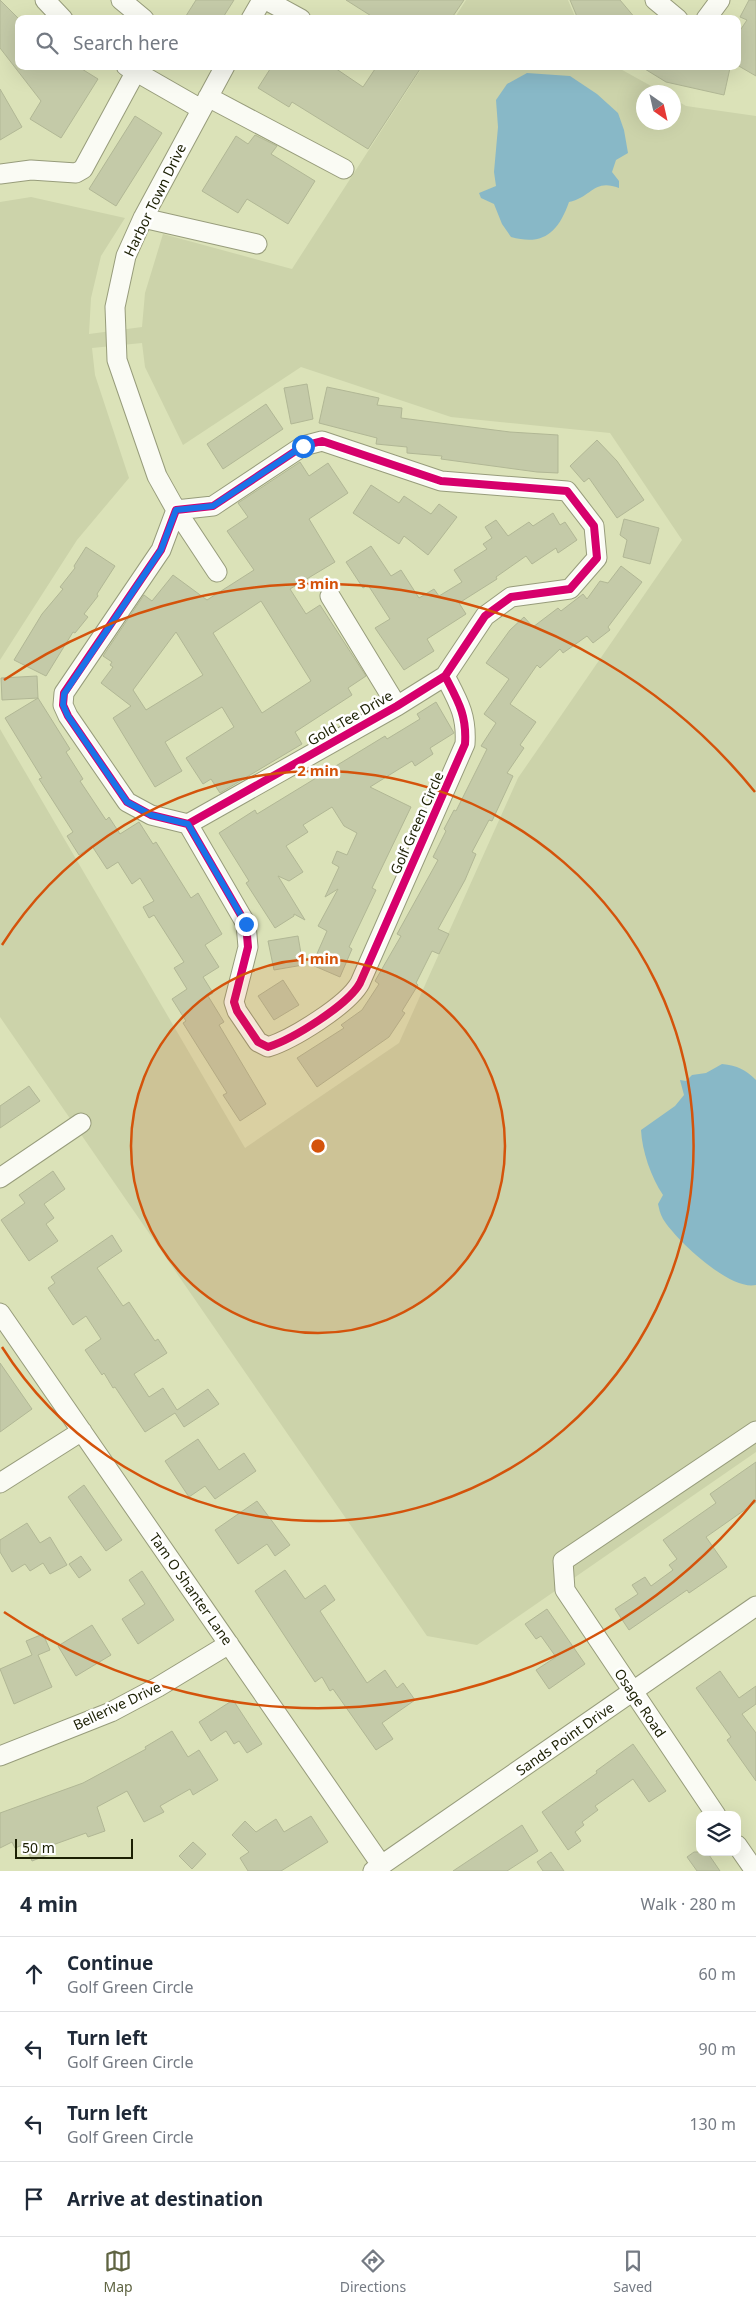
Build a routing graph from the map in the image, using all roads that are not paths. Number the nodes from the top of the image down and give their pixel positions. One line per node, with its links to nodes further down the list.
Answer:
1 (44, 0): 7 (street)
2 (121, 0): 8 (street)
3 (262, 0): 9 (street)
4 (266, 0): 10 (street)
5 (656, 0): 11 (street)
6 (720, 0): 12 (street)
7 (59, 15)
8 (139, 15)
9 (253, 15)
10 (294, 15)
11 (673, 15)
12 (709, 15)
13 (128, 70): 18 (street)
14 (133, 70): 16 (street)
15 (223, 70): 16 (street, Harbor Town Drive)
16 (205, 103): 17 (street); 19 (street, Harbor Town Drive)
17 (344, 169)
18 (0, 174)
19 (143, 218): 20 (street); 21 (street, Harbor Town Drive)
20 (257, 244)
21 (176, 510): 22 (street, Harbor Town Drive); 24 (street); 26 (street)
22 (217, 572)
23 (330, 596): 25 (street)
24 (445, 676): 25 (street, Gold Tee Drive); 26 (street, Golf Green Circle)
25 (397, 706): 26 (street, Gold Tee Drive)
26 (188, 824)
27 (81, 1123): 28 (street)
28 (0, 1178)
29 (0, 1313): 30 (street, Tam O Shanter Lane)
30 (82, 1431): 32 (street); 34 (street, Tam O Shanter Lane)
31 (756, 1431): 35 (street, Osage Road)
32 (0, 1483)
33 (756, 1606): 35 (street, Sands Point Drive)
34 (229, 1644): 36 (street, Bellerive Drive); 39 (street, Tam O Shanter Lane)
35 (632, 1692): 37 (street, Osage Road); 39 (street, Sands Point Drive)
36 (0, 1756)
37 (713, 1811)
38 (741, 1851): 40 (street)
39 (378, 1868)
40 (755, 1871)

